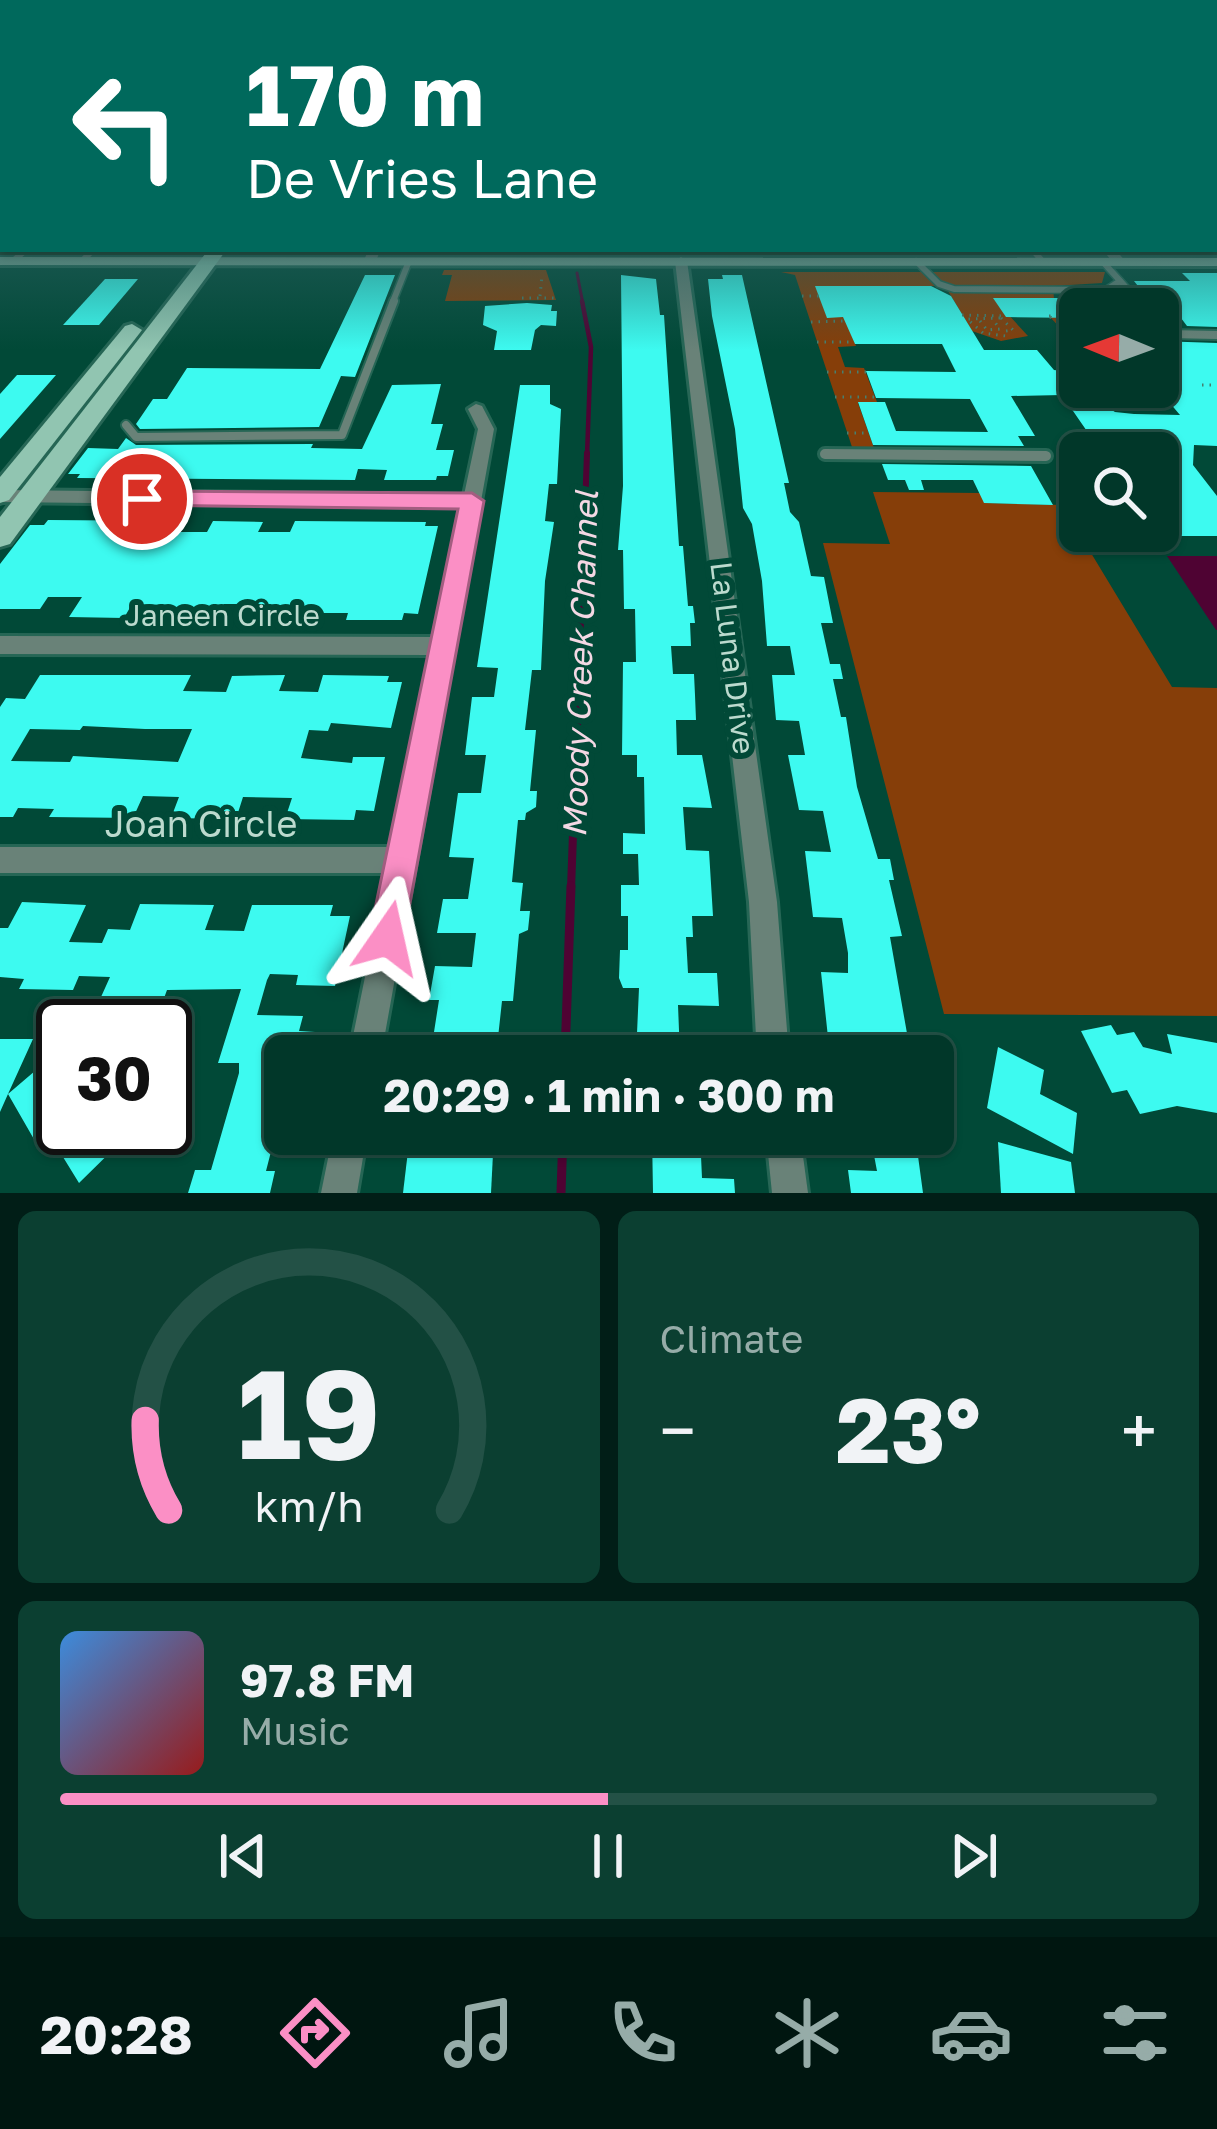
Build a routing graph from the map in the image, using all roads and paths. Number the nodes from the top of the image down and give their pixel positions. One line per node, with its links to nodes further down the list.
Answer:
1 (203, 254): 3 (main road); 4 (main road); 45 (main road)
2 (56, 255): 3 (main road); 8 (main road)
3 (88, 255)
4 (372, 255): 10 (main road)
5 (466, 255): 6 (main road); 10 (main road)
6 (524, 255): 11 (main road)
7 (1037, 255): 9 (main road); 12 (main road)
8 (13, 257)
9 (1110, 258): 13 (main road); 15 (lane)
10 (410, 261): 40 (lane)
11 (681, 261): 12 (main road); 53 (street, La Luna Drive)
12 (916, 262): 15 (lane)
13 (1217, 262)
14 (543, 270): 20 (path)
15 (1120, 281): 16 (lane)
16 (1126, 288)
17 (802, 296): 18 (path)
18 (819, 296)
19 (522, 298): 20 (path)
20 (540, 298): 21 (path)
21 (555, 298)
22 (962, 315): 24 (path)
23 (1005, 316): 24 (path)
24 (986, 319): 27 (path); 27 (path); 28 (path); 28 (path)
25 (811, 322): 26 (path)
26 (845, 322)
27 (983, 329): 28 (path); 28 (path)
28 (1003, 330)
29 (1179, 334): 30 (lane)
30 (1217, 335)
31 (818, 342): 32 (path)
32 (854, 342)
33 (827, 372): 34 (path)
34 (866, 372)
35 (1202, 385): 36 (path)
36 (1217, 385)
37 (835, 397): 38 (path)
38 (875, 397)
39 (476, 409): 46 (street)
40 (126, 425)
41 (847, 433): 42 (path)
42 (868, 433)
43 (825, 454): 44 (lane)
44 (1046, 456)
45 (10, 496): 46 (street); 47 (main road)
46 (472, 501): 49 (street)
47 (0, 537)
48 (0, 645): 49 (street, Janeen Circle)
49 (444, 646): 51 (street)
50 (0, 860): 51 (street, Joan Circle)
51 (403, 860): 52 (street)
52 (369, 1035)
53 (772, 1035)
54 (346, 1155): 56 (street)
55 (785, 1155): 57 (street)
56 (339, 1193)
57 (790, 1193)

